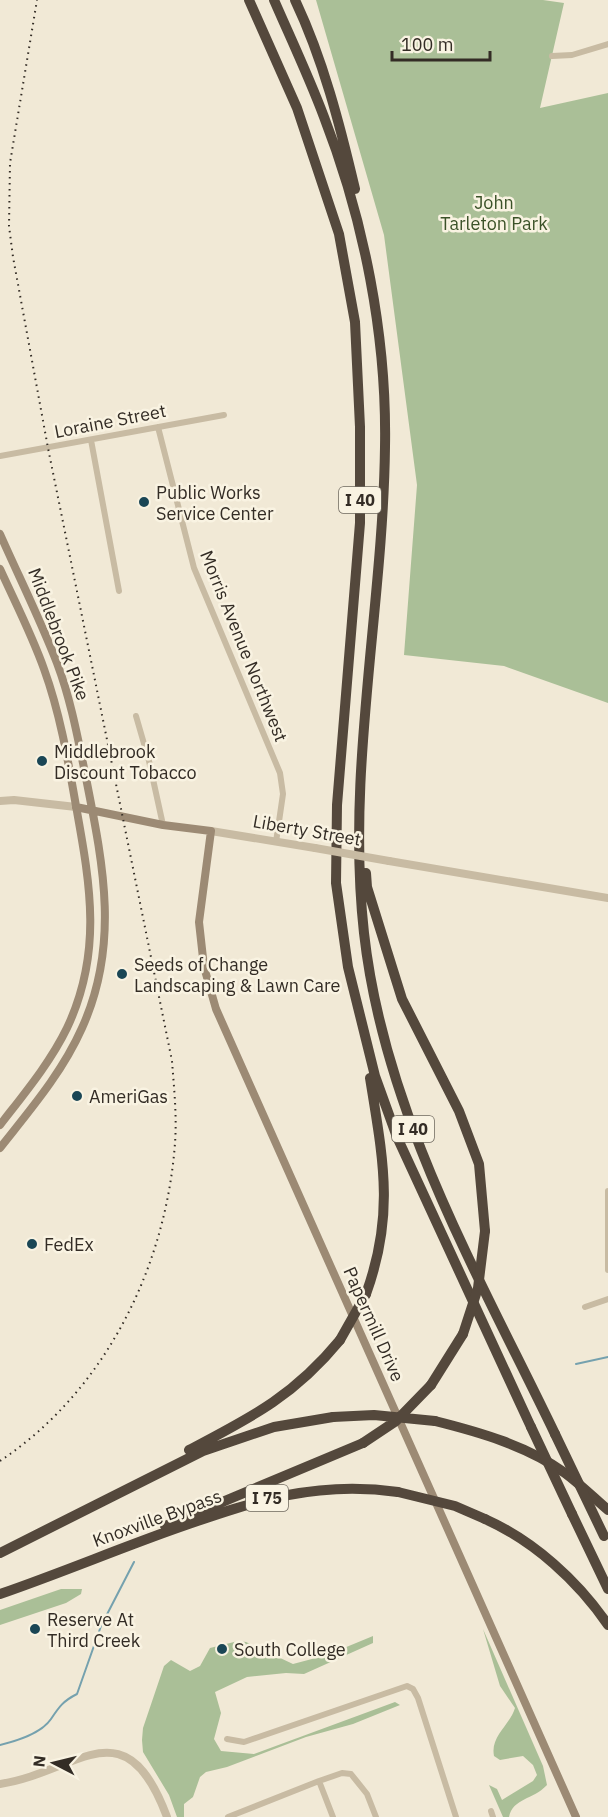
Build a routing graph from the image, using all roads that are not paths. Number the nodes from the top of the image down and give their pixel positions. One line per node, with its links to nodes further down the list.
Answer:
1 (249, 0): 23 (highway, I 40)
2 (274, 0): 6 (highway, I 40)
3 (295, 0): 6 (highway)
4 (608, 44): 5 (street)
5 (552, 56)
6 (370, 284): 15 (highway, I 40)
7 (224, 415): 8 (street, Loraine Street)
8 (158, 427): 9 (street, Loraine Street); 21 (street, Morris Avenue Northwest)
9 (91, 440): 10 (street, Loraine Street); 13 (street)
10 (0, 456)
11 (0, 534): 18 (main road, Middlebrook Pike)
12 (0, 569): 17 (main road, Middlebrook Pike)
13 (119, 591)
14 (136, 716): 19 (street)
15 (360, 799): 32 (highway, bridge); 33 (highway, I 40, bridge)
16 (0, 801): 17 (street, Liberty Street)
17 (76, 807): 18 (main road, Liberty Street); 24 (main road, Middlebrook Pike)
18 (92, 811): 19 (main road, Liberty Street); 25 (main road, Middlebrook Pike)
19 (162, 825): 20 (main road, Liberty Street)
20 (211, 831): 21 (street, Liberty Street); 46 (main road, Papermill Drive)
21 (276, 842): 22 (street, Liberty Street, bridge)
22 (608, 898)
23 (359, 1015): 30 (highway, bridge); 35 (highway, I 40, bridge)
24 (0, 1125)
25 (0, 1148)
26 (608, 1191): 27 (street)
27 (608, 1270)
28 (608, 1299): 29 (street)
29 (585, 1306)
30 (140, 1480): 31 (highway, Knoxville Bypass, bridge); 34 (highway, Knoxville Bypass)
31 (608, 1510)
32 (142, 1539): 36 (highway, Knoxville Bypass / I 75); 37 (highway, Knoxville Bypass / I 75, bridge)
33 (606, 1541)
34 (0, 1553)
35 (608, 1589)
36 (0, 1594)
37 (608, 1626)
38 (227, 1739): 45 (street)
39 (319, 1781): 42 (street); 43 (street); 44 (street)
40 (0, 1784): 41 (street)
41 (167, 1817)
42 (228, 1817)
43 (333, 1817)
44 (376, 1817)
45 (456, 1817)
46 (576, 1817)

